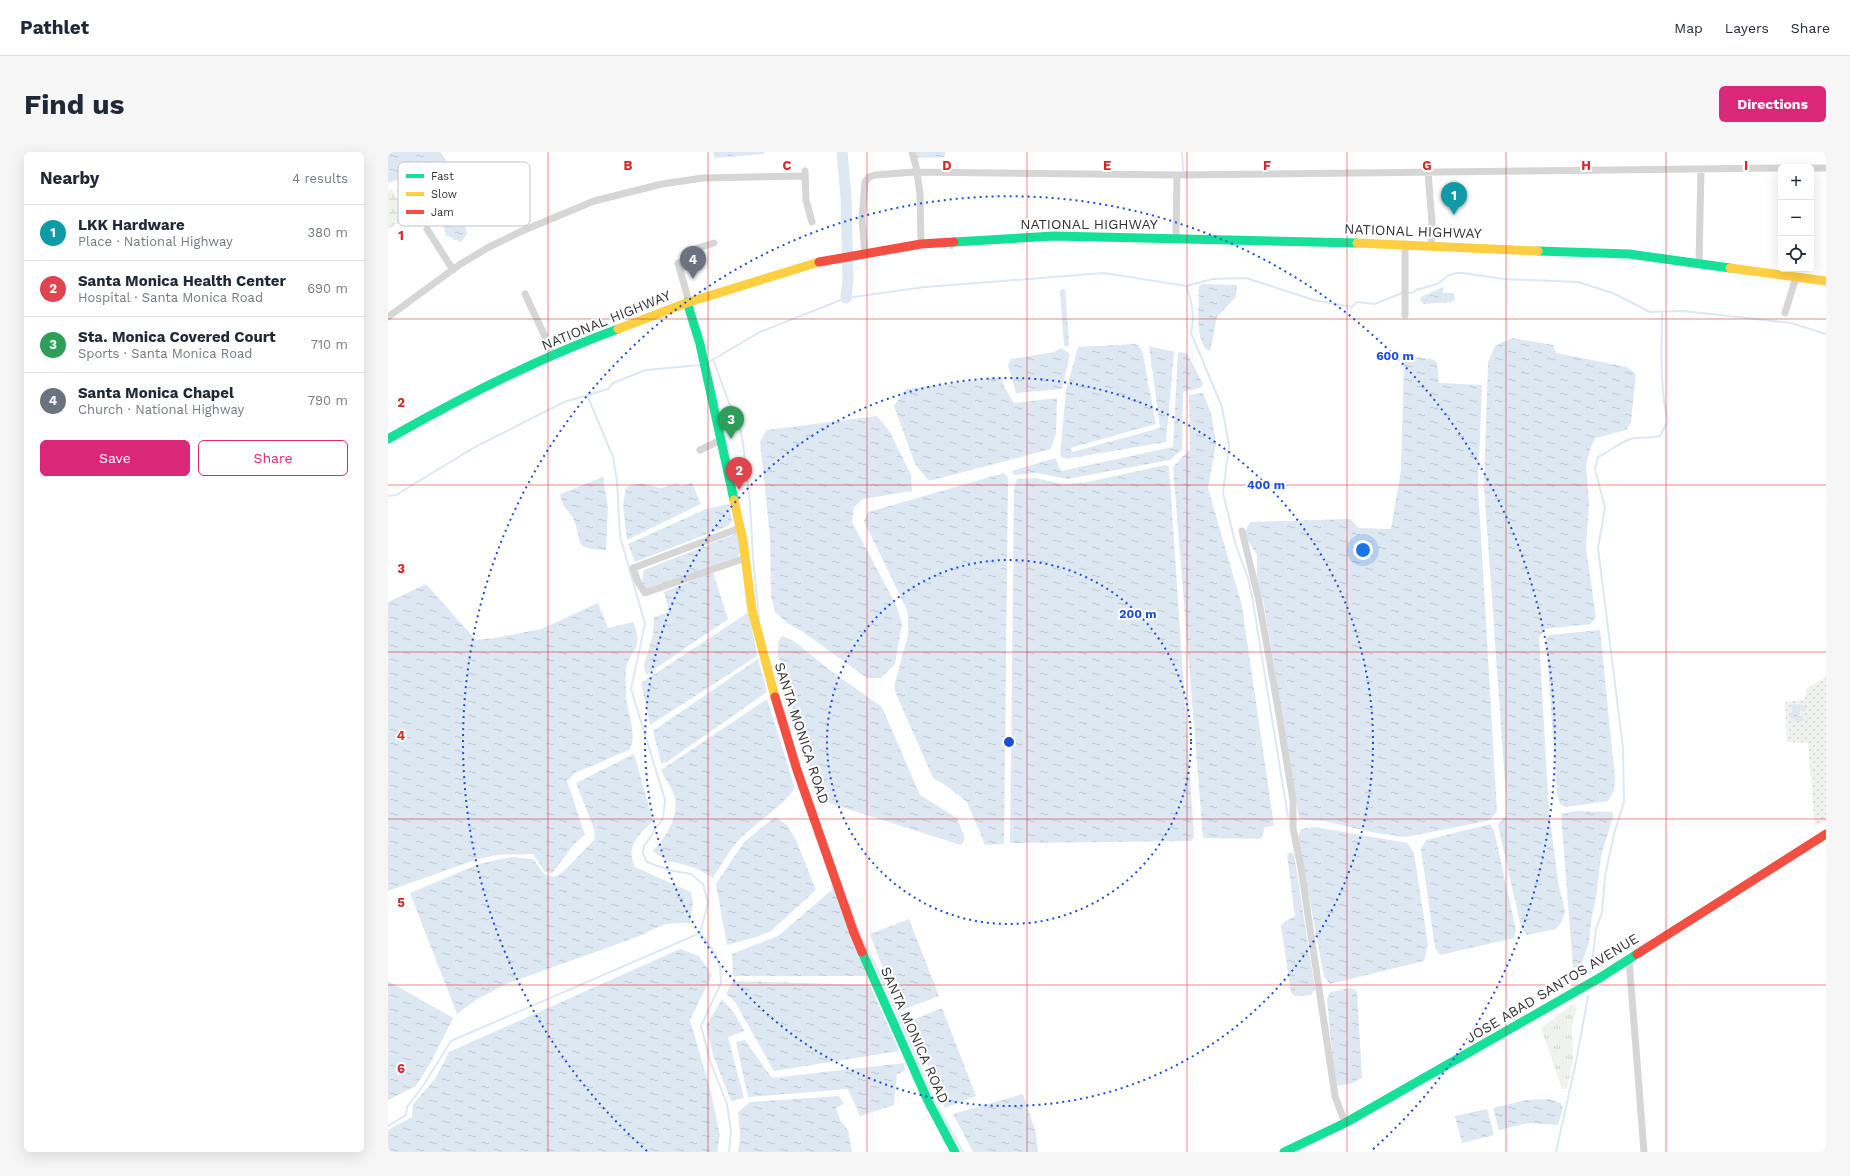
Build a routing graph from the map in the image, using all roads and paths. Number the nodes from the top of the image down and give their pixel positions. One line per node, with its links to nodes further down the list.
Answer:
1 (912, 152): 7 (street)
2 (1778, 168): 5 (street)
3 (1814, 168): 4 (street)
4 (1826, 168)
5 (1701, 169): 6 (street); 17 (street)
6 (1428, 172): 8 (street); 15 (street)
7 (917, 173): 8 (street); 13 (street); 16 (street)
8 (1177, 175): 11 (street)
9 (812, 222): 18 (street)
10 (427, 229): 18 (street)
11 (1176, 238): 13 (main road, NATIONAL HIGHWAY); 14 (main road, NATIONAL HIGHWAY)
12 (714, 243): 22 (street)
13 (922, 244): 16 (main road, NATIONAL HIGHWAY)
14 (1405, 244): 15 (main road, NATIONAL HIGHWAY); 24 (street)
15 (1431, 247): 17 (main road, NATIONAL HIGHWAY)
16 (864, 254): 22 (main road, NATIONAL HIGHWAY)
17 (1699, 264): 19 (main road, NATIONAL HIGHWAY)
18 (453, 270): 25 (street)
19 (1796, 277): 20 (main road, NATIONAL HIGHWAY); 23 (street)
20 (1826, 281)
21 (525, 294): 26 (street)
22 (688, 302): 26 (main road, NATIONAL HIGHWAY); 28 (main road, SANTA MONICA ROAD)
23 (1785, 313)
24 (1405, 315)
25 (388, 317)
26 (552, 355): 27 (main road, NATIONAL HIGHWAY)
27 (388, 439)
28 (721, 440): 29 (street); 30 (main road, SANTA MONICA ROAD)
29 (700, 450)
30 (740, 528): 32 (main road, SANTA MONICA ROAD); 32 (street)
31 (1242, 531): 35 (street)
32 (745, 558): 36 (main road, SANTA MONICA ROAD)
33 (1826, 834): 34 (main road, JOSE ABAD SANTOS AVENUE)
34 (1629, 959): 35 (main road, JOSE ABAD SANTOS AVENUE); 38 (street)
35 (1345, 1123): 37 (main road, JOSE ABAD SANTOS AVENUE)
36 (955, 1152)
37 (1284, 1152)
38 (1644, 1152)

